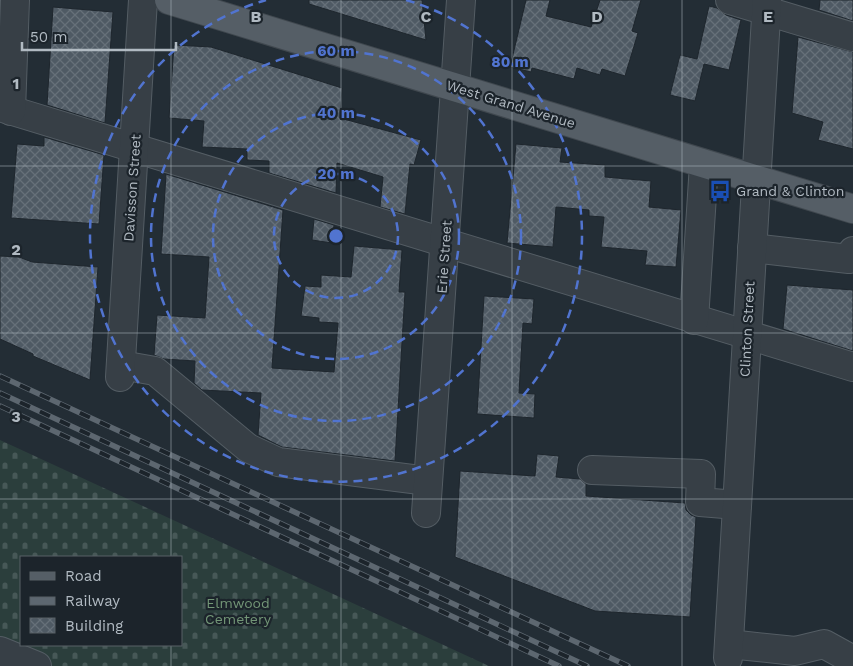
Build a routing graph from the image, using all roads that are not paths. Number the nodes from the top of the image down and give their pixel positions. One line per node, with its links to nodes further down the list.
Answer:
1 (16, 0): 9 (street)
2 (143, 0): 10 (street, Davisson Street)
3 (169, 0): 8 (main road, West Grand Avenue)
4 (461, 0): 8 (street, Erie Street)
5 (730, 0): 6 (street)
6 (766, 5): 7 (street); 12 (street, Clinton Street)
7 (853, 37)
8 (456, 87): 11 (main road, West Grand Avenue); 14 (street, Erie Street)
9 (6, 109): 10 (street)
10 (134, 148): 14 (street); 21 (street, Davisson Street)
11 (704, 164): 12 (main road, West Grand Avenue); 17 (street)
12 (756, 180): 13 (main road, West Grand Avenue); 15 (street, Clinton Street)
13 (853, 209)
14 (445, 243): 17 (street); 21 (street, Erie Street)
15 (752, 248): 16 (street); 18 (street, Clinton Street)
16 (853, 251)
17 (694, 320): 18 (street)
18 (747, 336): 19 (street); 22 (street, Clinton Street)
19 (853, 367)
20 (592, 470): 22 (street)
21 (428, 481): 23 (street, Erie Street)
22 (737, 505): 25 (street, Clinton Street)
23 (426, 513)
24 (0, 651): 26 (street)
25 (853, 660)
26 (36, 666)

